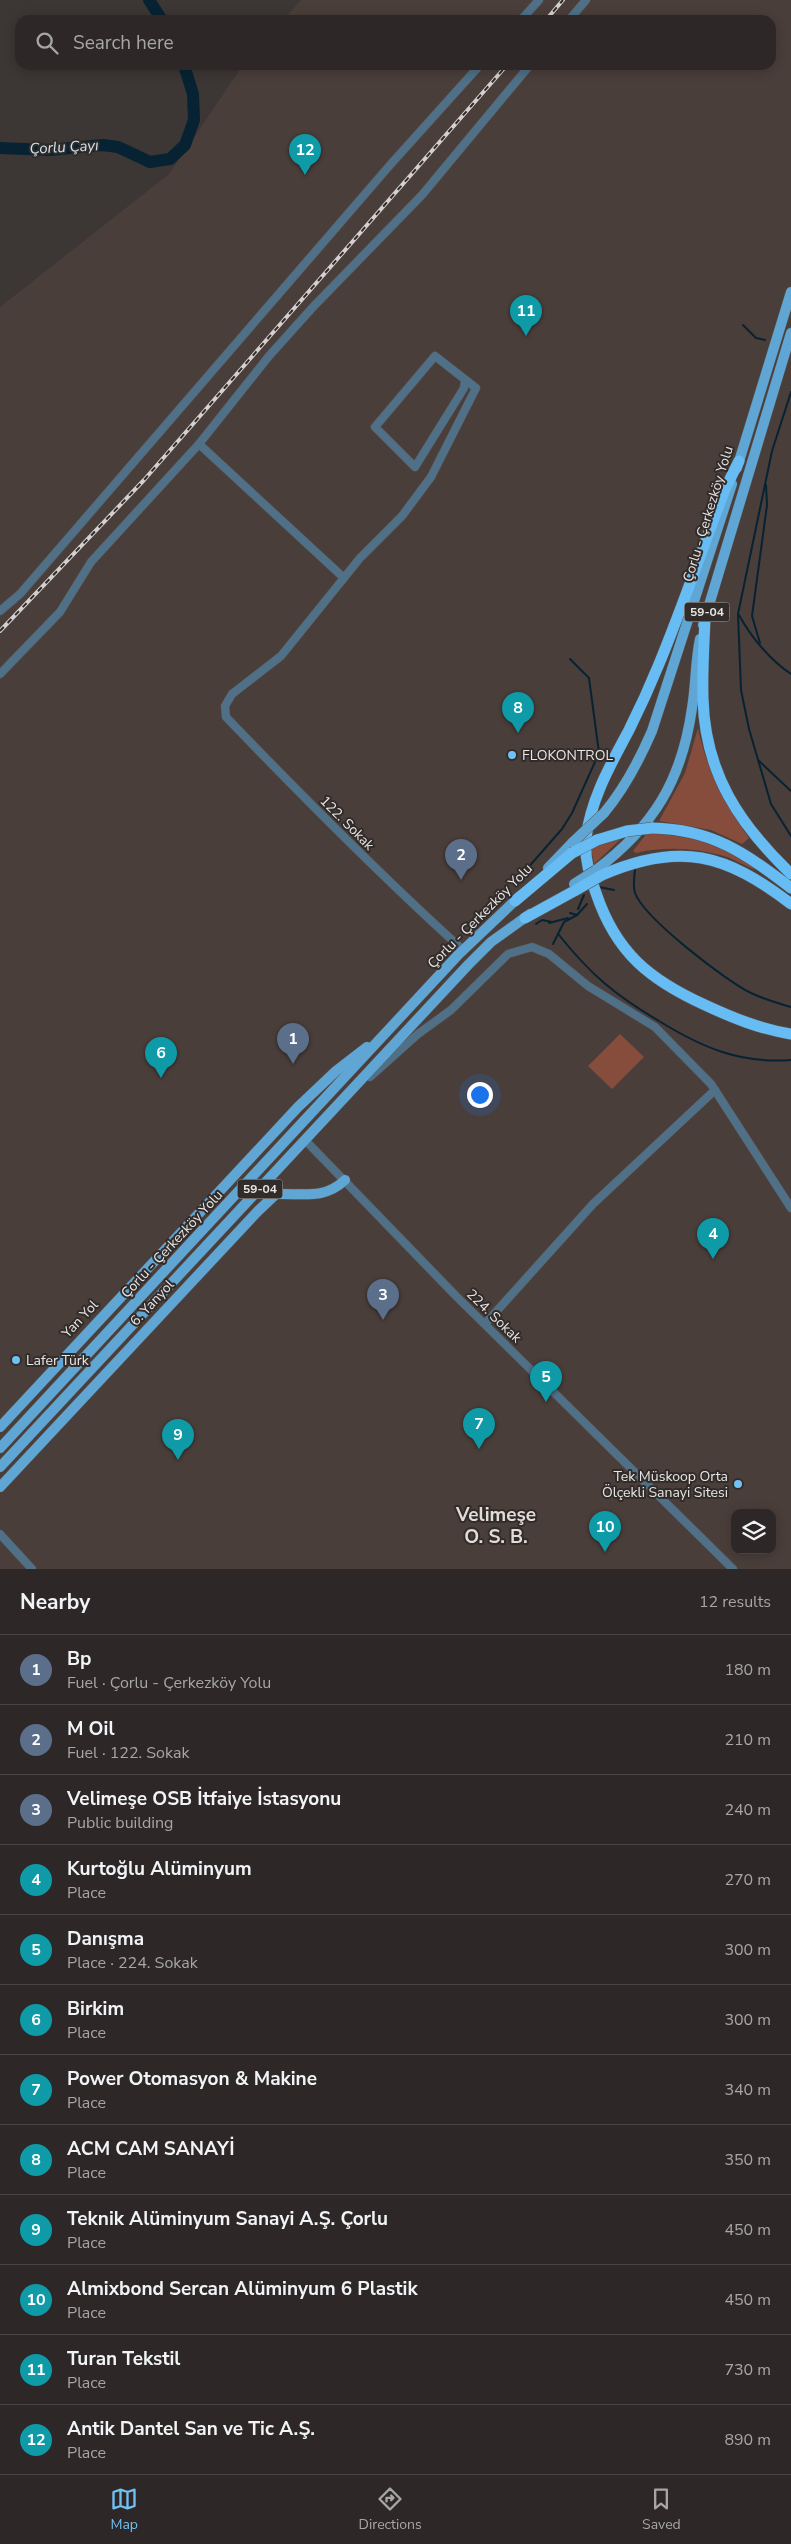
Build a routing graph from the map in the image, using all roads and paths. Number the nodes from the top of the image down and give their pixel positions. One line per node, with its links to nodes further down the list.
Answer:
1 (539, 0): 3 (street)
2 (586, 0): 4 (street)
3 (526, 15)
4 (573, 15)
5 (476, 70): 13 (street)
6 (526, 70): 10 (street)
7 (791, 292): 11 (main road, Çorlu - Çerkezköy Yolu / 59-04)
8 (791, 333): 14 (main road, Çorlu - Çerkezköy Yolu / 59-04)
9 (465, 380): 9 (street); 12 (street)
10 (199, 444): 12 (street); 15 (street)
11 (739, 461): 16 (main road, Çorlu - Çerkezköy Yolu / 59-04, bridge); 25 (highway)
12 (344, 578): 23 (street, 122. Sokak)
13 (0, 611)
14 (705, 618): 17 (main road, Çorlu - Çerkezköy Yolu / 59-04); 18 (highway)
15 (0, 674)
16 (573, 848): 19 (highway, bridge); 20 (highway)
17 (599, 872): 21 (highway); 22 (highway, bridge)
18 (791, 874)
19 (791, 888)
20 (515, 901): 23 (main road, Çorlu - Çerkezköy Yolu / 59-04)
21 (791, 904)
22 (525, 918): 27 (main road, Çorlu - Çerkezköy Yolu / 59-04)
23 (463, 950): 24 (main road, Çorlu - Çerkezköy Yolu / 59-04)
24 (388, 1032): 28 (main road, Yan Yol); 29 (main road, Çorlu - Çerkezköy Yolu / 59-04)
25 (791, 1034)
26 (714, 1090): 27 (street); 32 (street); 33 (street)
27 (347, 1096): 30 (main road, Çorlu - Çerkezköy Yolu / 59-04)
28 (284, 1121): 29 (main road); 34 (main road, Yan Yol)
29 (295, 1130): 30 (main road); 35 (main road, Çorlu - Çerkezköy Yolu / 59-04)
30 (305, 1140): 31 (street, 224. Sokak); 36 (main road, Çorlu - Çerkezköy Yolu / 59-04)
31 (345, 1180): 33 (street, 224. Sokak); 37 (main road, 6. Yanyol)
32 (791, 1208)
33 (485, 1324): 40 (street, 224. Sokak)
34 (0, 1427)
35 (0, 1448)
36 (0, 1467)
37 (0, 1487)
38 (0, 1534): 39 (street)
39 (32, 1569)
40 (734, 1569)

